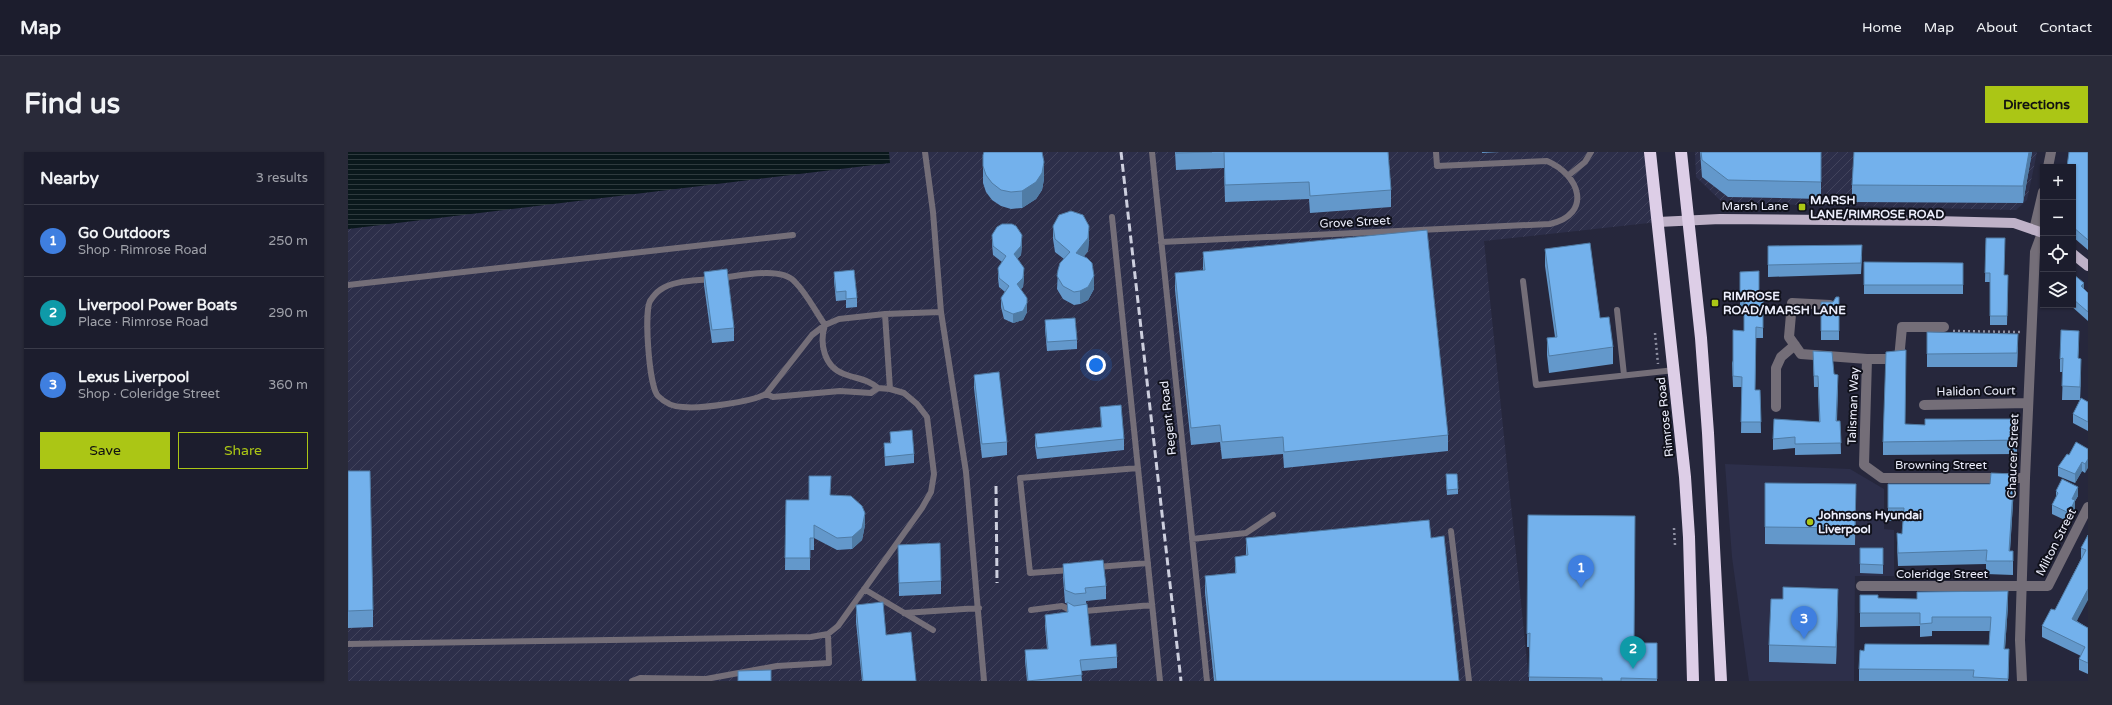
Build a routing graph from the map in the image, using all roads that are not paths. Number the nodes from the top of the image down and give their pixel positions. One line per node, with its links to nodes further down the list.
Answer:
1 (924, 152): 22 (lane)
2 (1152, 152): 15 (lane, Regent Road)
3 (1436, 152): 9 (lane)
4 (1591, 152): 9 (lane)
5 (1650, 152): 12 (highway, Rimrose Road)
6 (1681, 152): 11 (highway)
7 (2051, 152): 8 (street)
8 (2049, 164)
9 (1569, 176): 15 (lane, Grove Street)
10 (1112, 217): 36 (lane)
11 (1688, 220): 12 (main road, Marsh Lane); 13 (main road, Marsh Lane); 62 (highway)
12 (1658, 222): 28 (highway, Rimrose Road)
13 (2040, 232): 33 (street, Chaucer Street)
14 (793, 235): 19 (lane)
15 (1162, 242): 42 (lane, Regent Road)
16 (2076, 256): 17 (main road)
17 (2088, 266)
18 (1523, 281): 29 (lane)
19 (348, 285)
20 (1830, 305): 26 (street)
21 (1617, 310): 29 (lane)
22 (941, 312): 23 (lane); 50 (lane)
23 (885, 314): 24 (lane); 31 (lane)
24 (825, 325): 30 (lane); 32 (lane); 32 (lane)
25 (1944, 327): 27 (street, Talisman Way)
26 (1795, 345): 27 (street); 35 (street)
27 (1867, 359): 37 (street, Talisman Way)
28 (1675, 370): 29 (lane); 61 (highway, Rimrose Road)
29 (1624, 375)
30 (878, 388): 31 (lane); 32 (lane)
31 (890, 389): 48 (lane)
32 (766, 394)
33 (2028, 403): 34 (street, Halidon Court); 38 (street, Chaucer Street)
34 (1924, 405)
35 (1776, 407)
36 (1138, 468): 43 (lane); 45 (lane)
37 (1882, 478): 38 (street, Browning Street)
38 (2025, 478): 47 (street, Chaucer Street)
39 (2088, 507): 47 (street, Milton Street)
40 (1273, 515): 42 (lane)
41 (1450, 531): 60 (lane)
42 (1192, 539): 59 (lane, Regent Road)
43 (1148, 563): 44 (lane); 49 (lane)
44 (1093, 568)
45 (1078, 569)
46 (1862, 586): 47 (street, Coleridge Street)
47 (2022, 588): 63 (street, Chaucer Street)
48 (864, 590): 52 (lane); 54 (lane)
49 (1152, 605): 51 (lane); 58 (lane)
50 (979, 608): 52 (lane); 57 (lane)
51 (1031, 610)
52 (904, 613): 53 (lane)
53 (933, 630)
54 (828, 634): 55 (lane); 56 (lane)
55 (348, 644)
56 (632, 681)
57 (984, 681)
58 (1160, 681)
59 (1207, 681)
60 (1469, 681)
61 (1693, 681)
62 (1721, 681)
63 (2022, 681)

